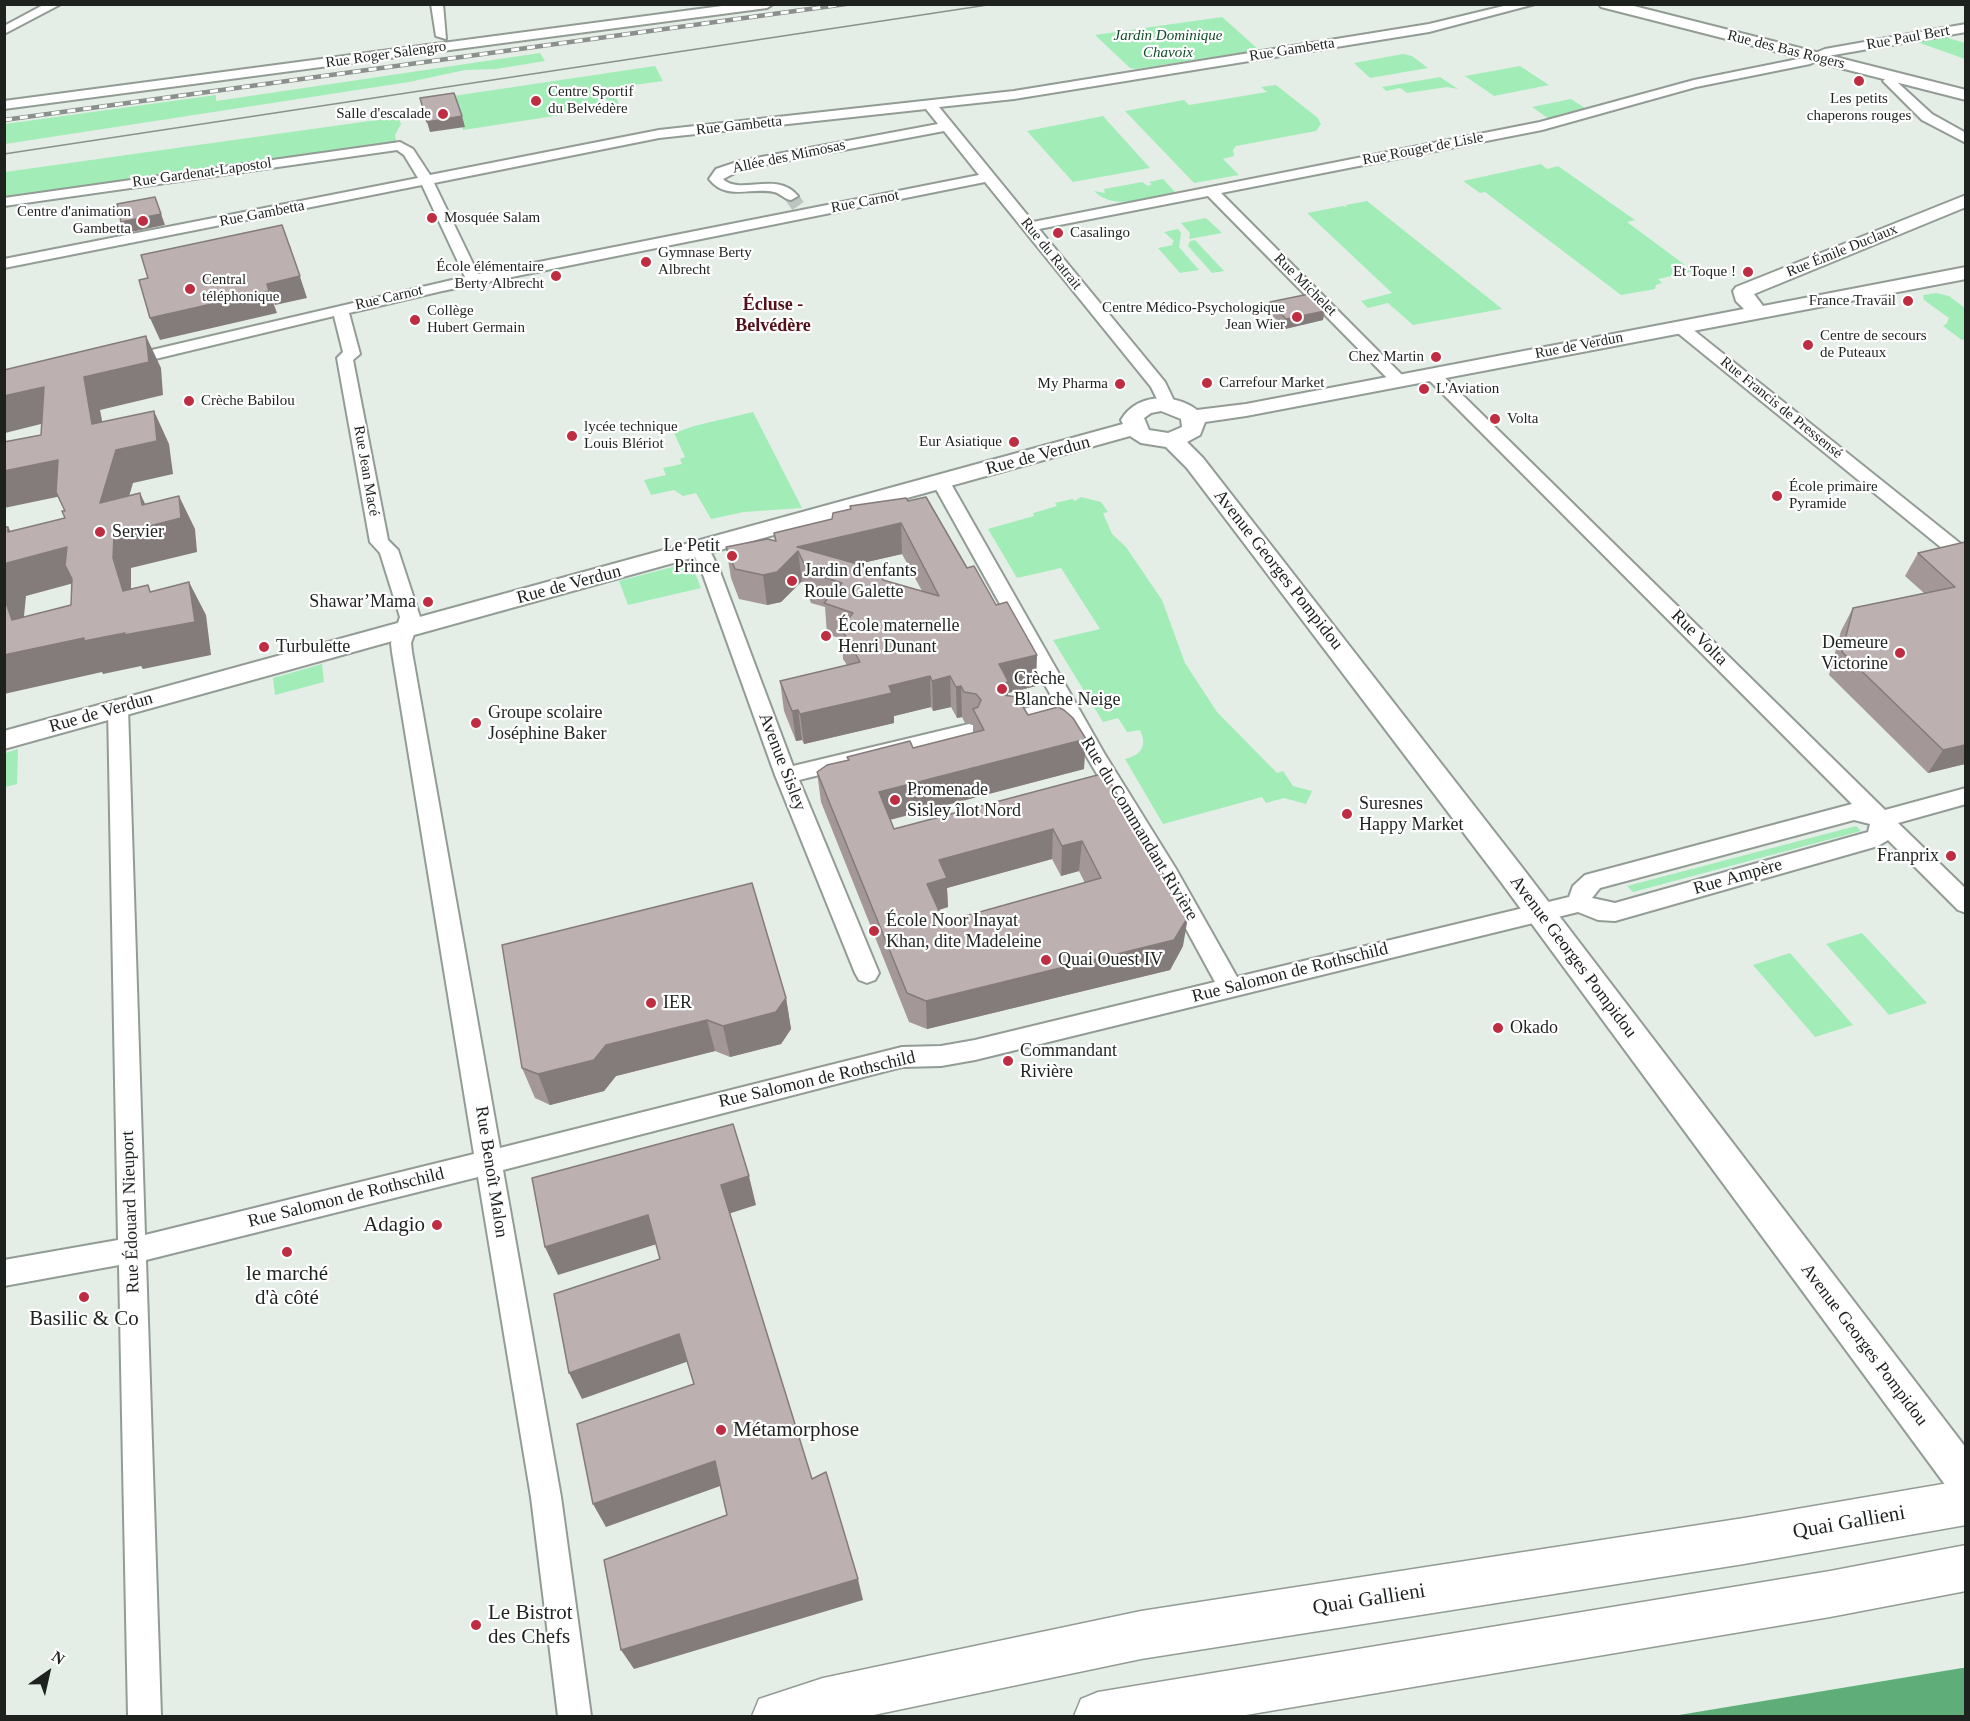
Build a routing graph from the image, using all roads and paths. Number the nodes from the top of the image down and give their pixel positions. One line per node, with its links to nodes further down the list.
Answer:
1 (55, 4): 9 (street)
2 (437, 4): 10 (street)
3 (767, 4): 14 (street, Rue Roger Salengro)
4 (1515, 4): 7 (street, Rue Gambetta)
5 (1529, 4): 7 (street, Rue Gambetta)
6 (1606, 4): 11 (street, Rue des Bas Rogers)
7 (1479, 17): 15 (street, Rue Gambetta)
8 (1965, 28): 11 (street, Rue Paul Bert)
9 (4, 31)
10 (442, 36)
11 (1815, 57): 12 (street, Rue des Bas Rogers); 20 (street, Rue Rouget de Lisle)
12 (1892, 77): 13 (street, Rue des Bas Rogers); 17 (street)
13 (1965, 95)
14 (4, 105)
15 (930, 105): 16 (street, Rue du Ratrait); 19 (street, Rue Gambetta)
16 (946, 126): 18 (street, Rue du Ratrait); 23 (street, Allée des Mimosas)
17 (1965, 139)
18 (988, 177): 23 (street, Rue Carnot); 24 (street, Rue du Ratrait)
19 (427, 182): 22 (street, Rue Gardenat-Lapostol); 25 (street, Rue Gambetta); 27 (street)
20 (1211, 191): 24 (street, Rue Rouget de Lisle); 33 (street, Rue Michelet)
21 (1965, 200): 29 (street, Rue Émile Duclaux)
22 (4, 201)
23 (798, 206): 27 (street, Rue Carnot)
24 (1028, 227): 34 (street, Rue du Ratrait)
25 (4, 264)
26 (1965, 273): 29 (street, Rue de Verdun)
27 (474, 280): 28 (street, Rue Carnot)
28 (340, 310): 31 (street, Rue Carnot); 41 (street, Rue Jean Macé)
29 (1758, 312): 30 (street, Rue de Verdun)
30 (1680, 327): 32 (street, Rue de Verdun); 40 (street, Rue Francis de Pressensé)
31 (106, 366)
32 (1432, 374): 33 (street, Rue de Verdun); 49 (street, Rue Volta)
33 (1398, 380): 35 (street, Rue de Verdun)
34 (1168, 405): 35 (street); 36 (street)
35 (1192, 417): 37 (street)
36 (1134, 428): 37 (street); 38 (street, Rue de Verdun)
37 (1172, 440): 52 (street, Avenue Georges Pompidou)
38 (941, 482): 39 (street, Rue de Verdun); 42 (street, Rue du Commandant Rivière)
39 (700, 549): 41 (street, Rue de Verdun); 47 (street, Avenue Sisley)
40 (1961, 551)
41 (406, 629): 43 (street, Rue de Verdun); 55 (street, Rue Benoît Malon)
42 (1066, 705): 44 (street); 54 (street, Rue du Commandant Rivière)
43 (118, 708): 46 (street, Rue de Verdun); 56 (street, Rue Édouard Nieuport)
44 (1012, 719)
45 (969, 731): 47 (street)
46 (4, 740)
47 (786, 775): 53 (street, Avenue Sisley)
48 (1965, 796): 49 (street, Rue Ampère)
49 (1882, 819): 50 (street, Rue Ampère); 50 (street, Rue Ampère); 51 (street, Rue Volta)
50 (1580, 903): 52 (street)
51 (1965, 904)
52 (1539, 914): 54 (street, Rue Salomon de Rothschild); 58 (street, Avenue Georges Pompidou)
53 (867, 973)
54 (1231, 988): 55 (street, Rue Salomon de Rothschild)
55 (490, 1163): 56 (street, Rue Salomon de Rothschild); 62 (street, Rue Benoît Malon)
56 (132, 1250): 57 (street, Rue Salomon de Rothschild); 61 (street, Rue Édouard Nieuport)
57 (4, 1273)
58 (1965, 1480)
59 (1965, 1502): 63 (main road, Quai Gallieni)
60 (1965, 1568): 64 (main road)
61 (144, 1716)
62 (575, 1716)
63 (776, 1716)
64 (1098, 1716)

